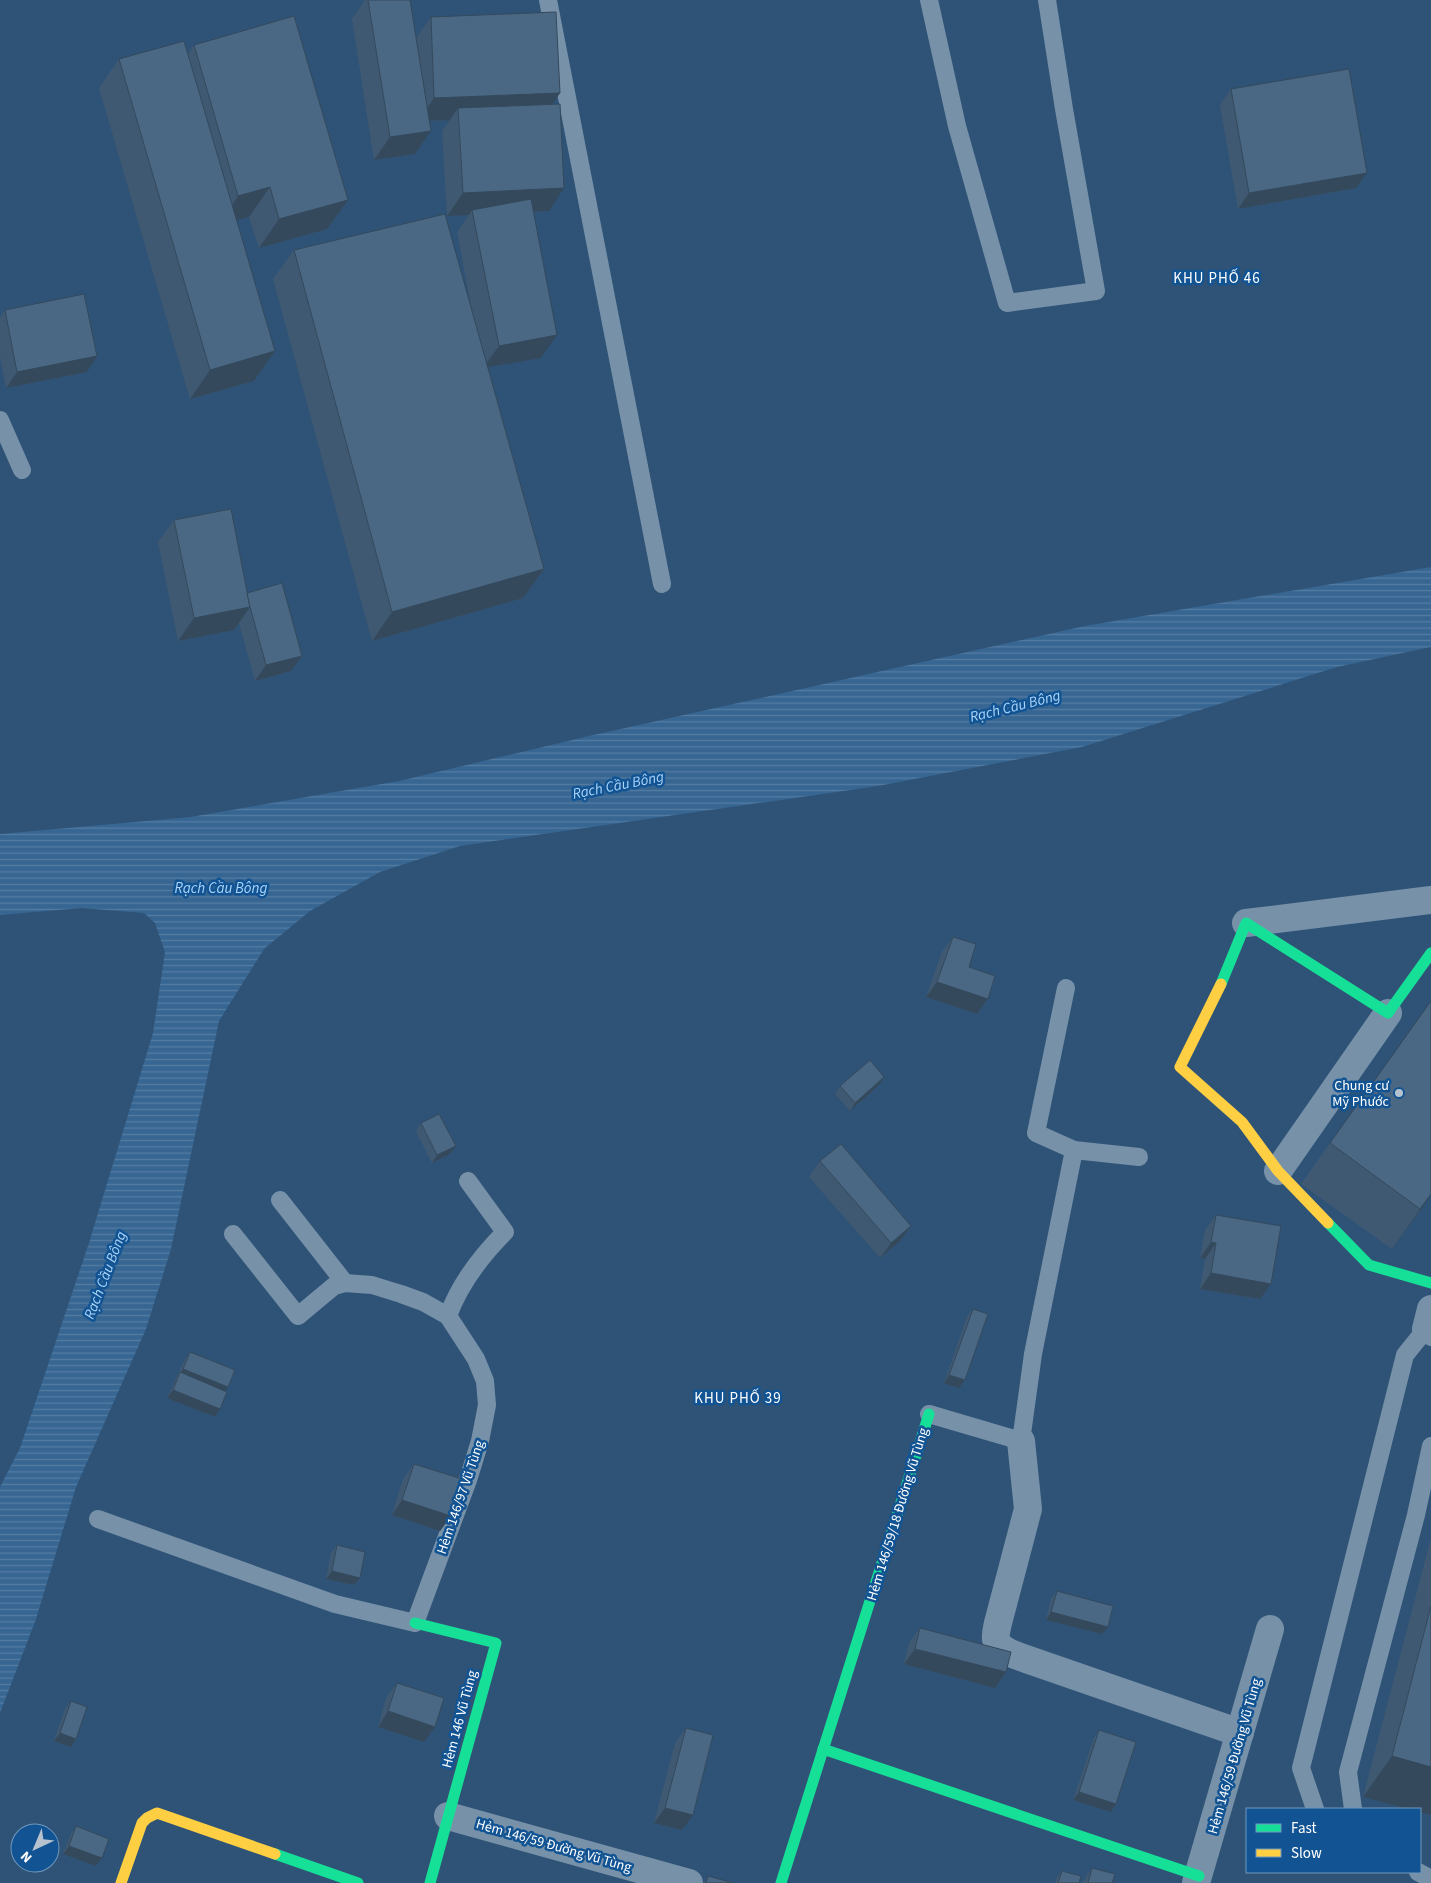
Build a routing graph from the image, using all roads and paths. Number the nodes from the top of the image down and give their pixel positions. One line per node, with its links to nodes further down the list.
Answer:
1 (548, 0): 6 (lane)
2 (929, 0): 3 (lane)
3 (1047, 0)
4 (0, 420): 5 (lane)
5 (22, 470)
6 (662, 584)
7 (1431, 900): 8 (street)
8 (1246, 923): 11 (street); 14 (street)
9 (1431, 953): 11 (street)
10 (1066, 988): 12 (lane)
11 (1388, 1013): 14 (street)
12 (1074, 1150): 13 (lane); 23 (lane)
13 (1139, 1157)
14 (1278, 1171): 19 (street)
15 (468, 1181): 20 (lane)
16 (280, 1200): 18 (lane)
17 (233, 1234): 18 (lane)
18 (345, 1283): 20 (lane, Hẻm 146/97 Vũ Tùng)
19 (1431, 1283)
20 (448, 1316): 26 (lane, Hẻm 146/97 Vũ Tùng)
21 (1430, 1325): 30 (lane)
22 (928, 1414): 23 (lane, Hẻm 146/59/18 Đường Vũ Tùng); 29 (street, Hẻm 146/59/18 Đường Vũ Tùng)
23 (1022, 1442): 28 (street)
24 (1431, 1446): 31 (lane)
25 (98, 1519): 26 (lane)
26 (415, 1623): 32 (street, Hẻm 146 Vũ Tùng)
27 (1270, 1629): 28 (street, Hẻm 146/59 Đường Vũ Tùng)
28 (1240, 1733): 35 (street, Hẻm 146/59 Đường Vũ Tùng)
29 (823, 1749): 35 (street); 40 (street, Hẻm 146/59/18 Đường Vũ Tùng)
30 (1315, 1808)
31 (1353, 1808)
32 (448, 1816): 38 (street, Hẻm 146 Vũ Tùng); 39 (street, Hẻm 146/59 Đường Vũ Tùng)
33 (1420, 1873): 34 (lane)
34 (1431, 1879)
35 (1203, 1881)
36 (120, 1883): 37 (street)
37 (358, 1883)
38 (430, 1883)
39 (689, 1883)
40 (781, 1883)

